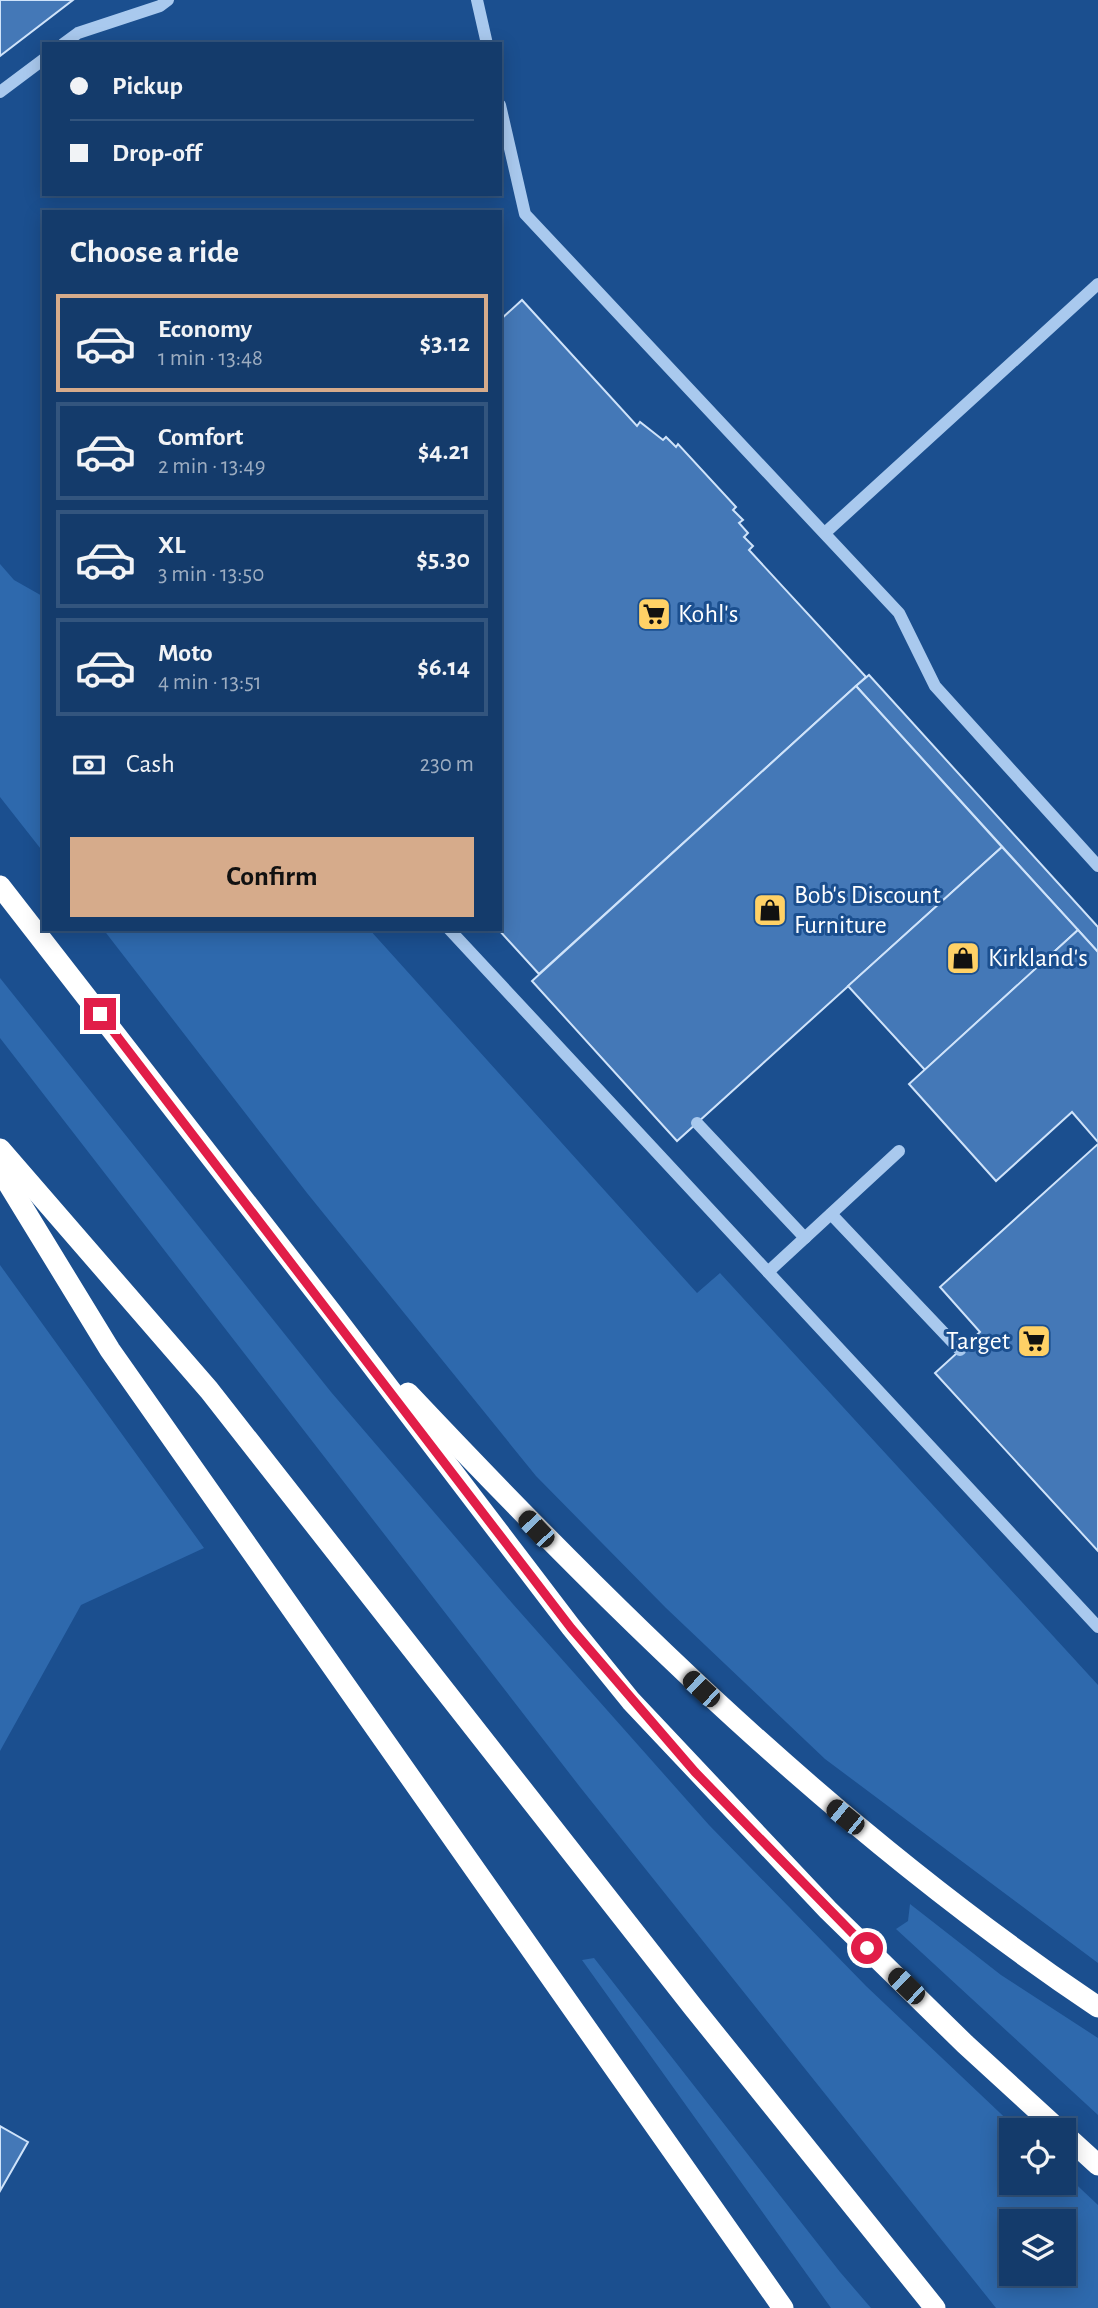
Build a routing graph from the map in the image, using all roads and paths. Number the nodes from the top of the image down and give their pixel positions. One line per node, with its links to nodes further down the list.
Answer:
1 (167, 0): 3 (lane)
2 (477, 0): 4 (lane)
3 (67, 42)
4 (487, 42)
5 (42, 60): 6 (lane)
6 (0, 92)
7 (502, 114): 9 (lane)
8 (1098, 284): 9 (lane)
9 (827, 532): 10 (lane)
10 (1098, 866)
11 (0, 886): 20 (highway)
12 (451, 931): 19 (lane)
13 (697, 1124): 18 (lane)
14 (0, 1149): 28 (highway)
15 (900, 1151): 17 (lane)
16 (0, 1170): 27 (highway)
17 (831, 1214): 18 (lane); 21 (lane)
18 (805, 1238): 19 (lane)
19 (768, 1272): 22 (lane)
20 (332, 1313): 23 (highway); 24 (highway)
21 (960, 1350)
22 (1098, 1627)
23 (1098, 2007)
24 (1046, 2118)
25 (1076, 2145): 26 (highway)
26 (1098, 2165)
27 (783, 2308)
28 (935, 2308)

